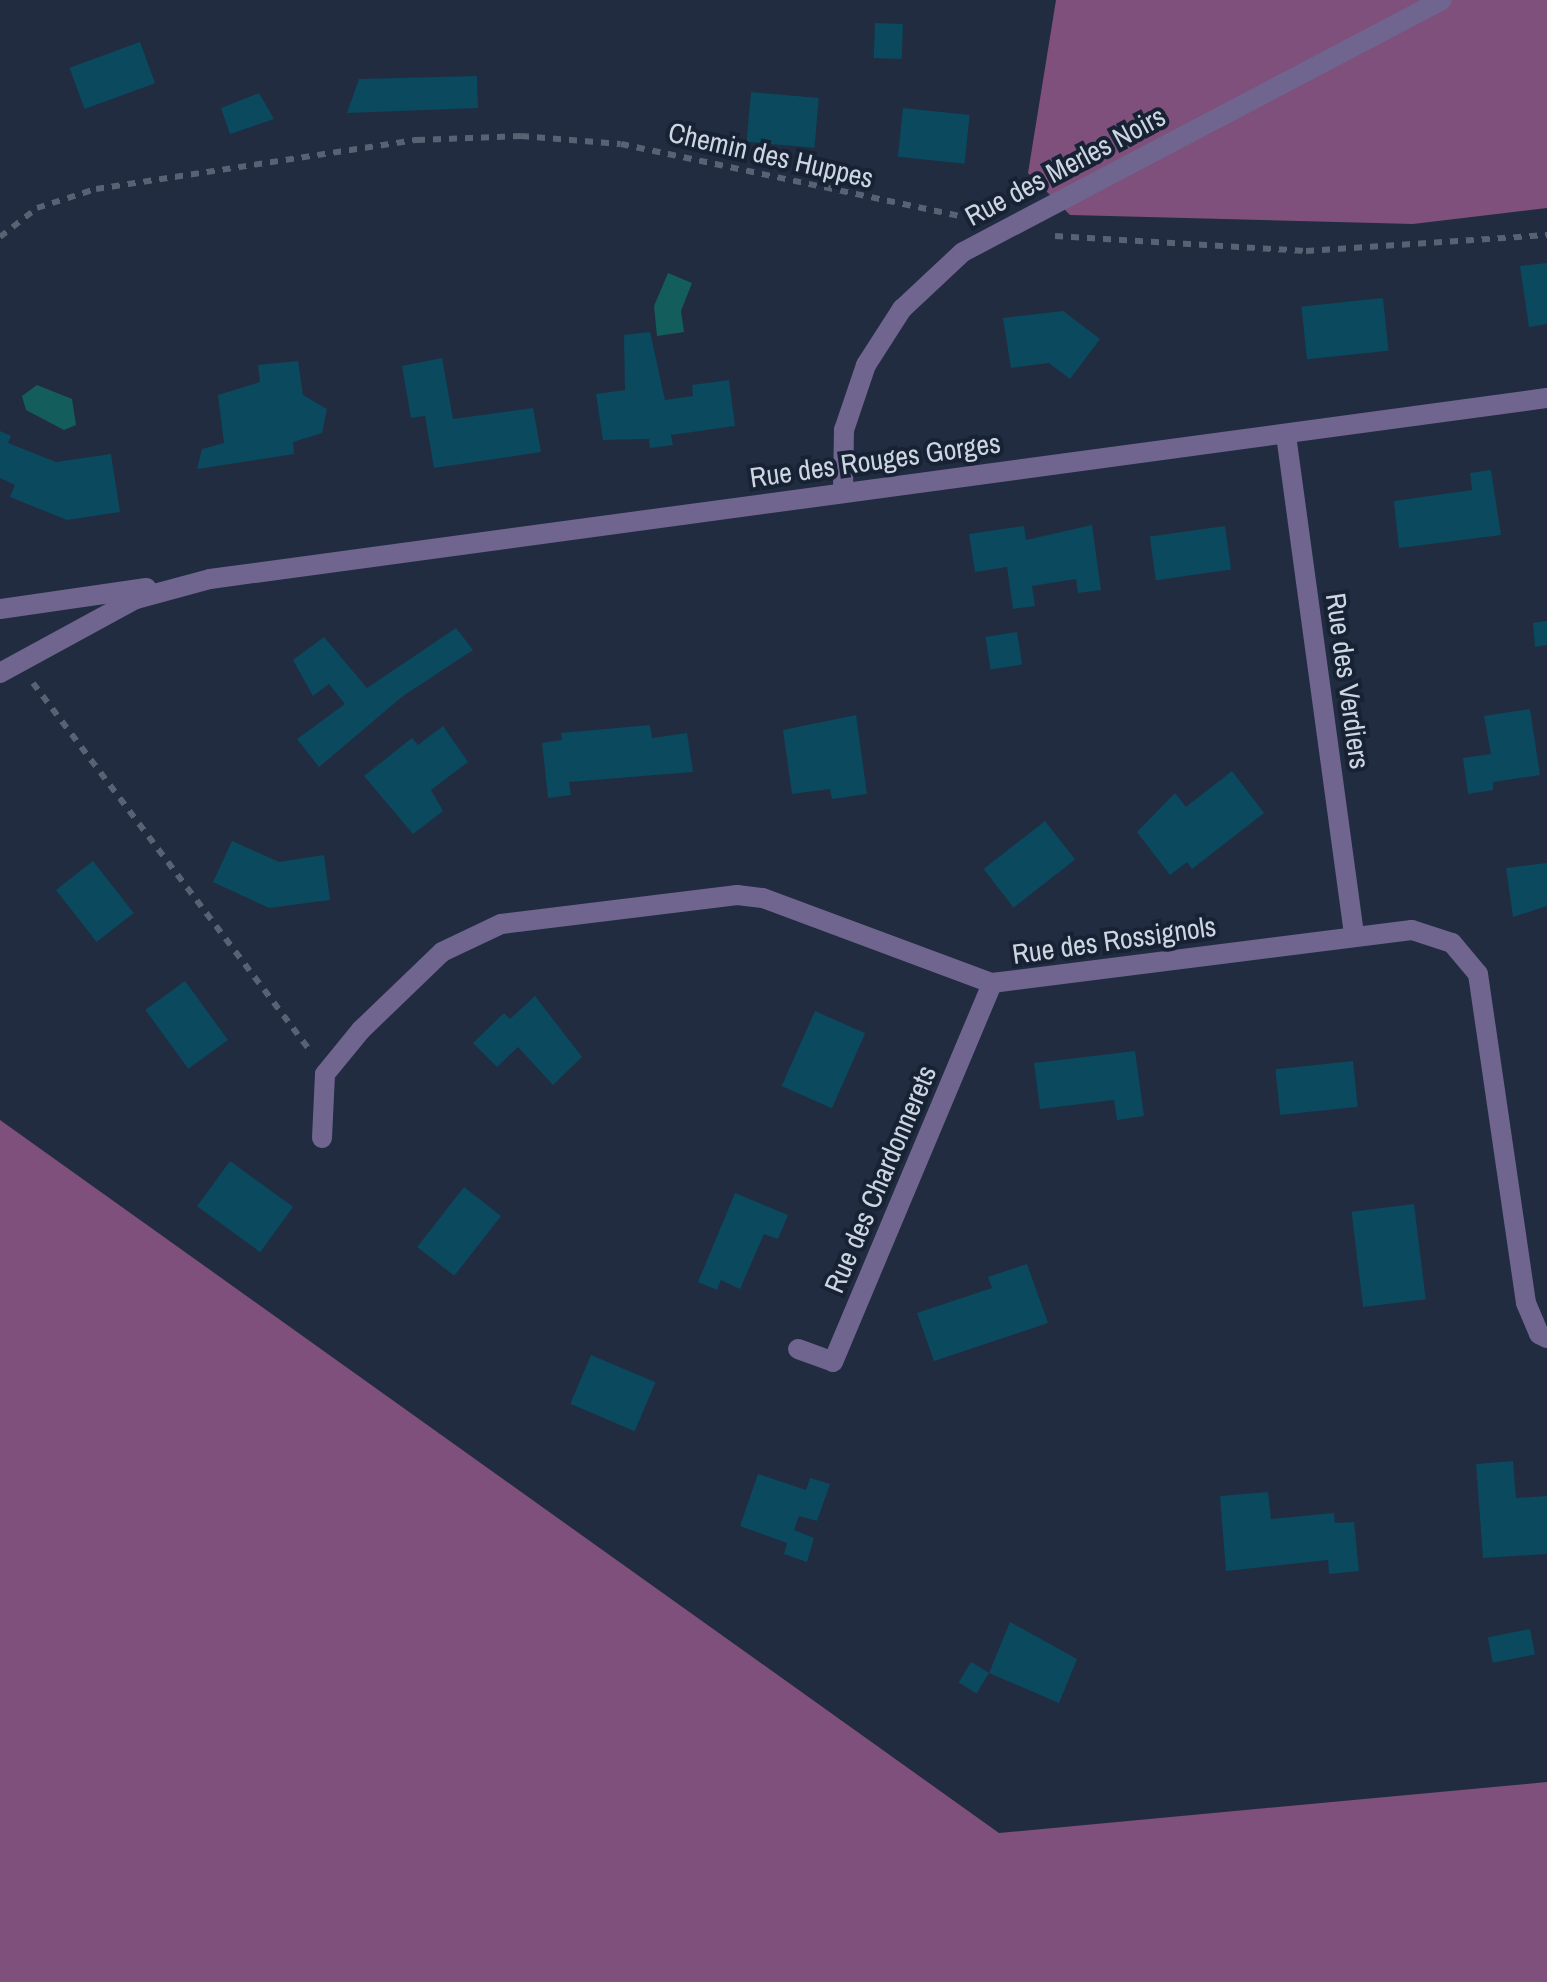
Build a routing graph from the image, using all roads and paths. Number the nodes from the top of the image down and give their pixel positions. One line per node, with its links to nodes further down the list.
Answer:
1 (1442, 0): 2 (street, Rue des Merles Noirs)
2 (1020, 225): 3 (path, Chemin des Huppes); 4 (path, Chemin des Huppes); 7 (street, Rue des Merles Noirs)
3 (1547, 235)
4 (0, 237)
5 (1547, 398): 6 (street, Rue des Rouges Gorges)
6 (1286, 435): 7 (street, Rue des Rouges Gorges); 11 (street, Rue des Verdiers)
7 (843, 492): 8 (street, Rue des Rouges Gorges)
8 (210, 579): 9 (street, Rue des Rouges Gorges); 10 (street, Rue des Rouges Gorges)
9 (0, 609)
10 (9, 668): 13 (path)
11 (1354, 934): 12 (street, Rue des Rossignols); 15 (street, Rue des Rossignols)
12 (992, 984): 13 (street, Rue des Rossignols); 16 (street, Rue des Chardonnerets)
13 (325, 1074): 14 (street)
14 (322, 1138)
15 (1547, 1338)
16 (798, 1349)

